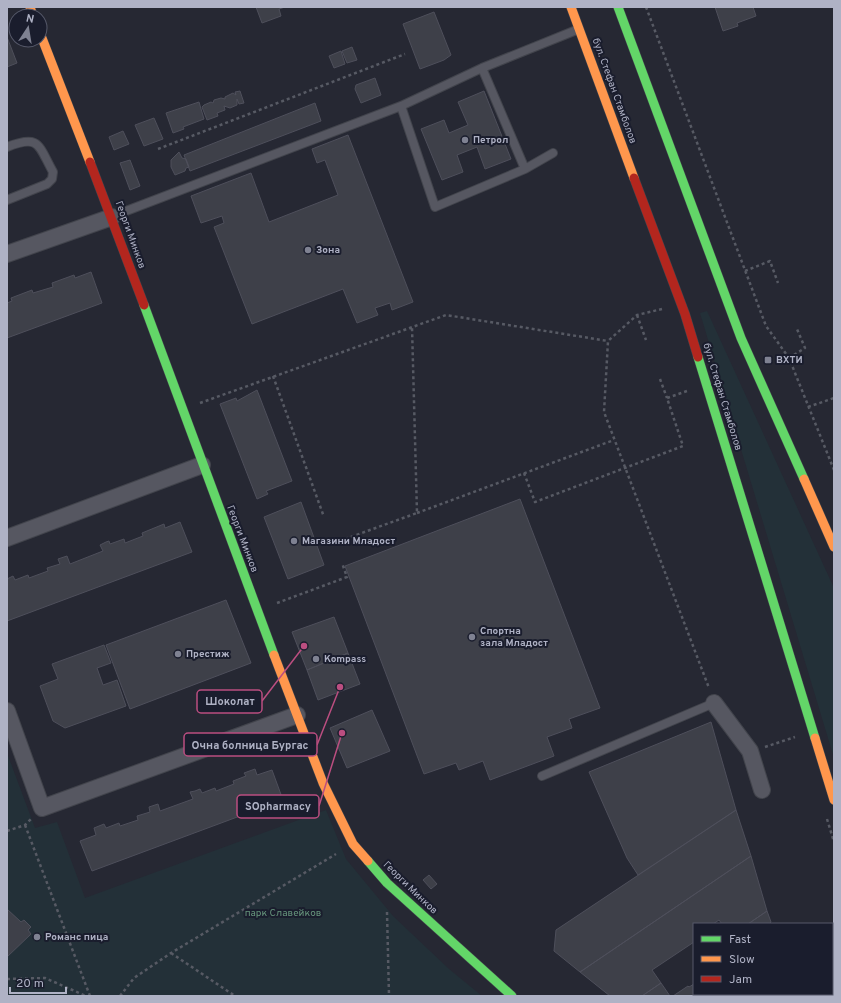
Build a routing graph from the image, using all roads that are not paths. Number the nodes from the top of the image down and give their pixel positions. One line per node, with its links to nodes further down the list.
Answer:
1 (571, 7): 3 (main road, бул. Стефан Стамболов)
2 (618, 7): 15 (main road)
3 (580, 28): 5 (lane); 21 (main road, бул. Стефан Стамболов)
4 (46, 48): 11 (main road, Георги Минков)
5 (482, 68): 6 (lane); 9 (lane)
6 (401, 106): 9 (lane); 11 (lane)
7 (7, 147): 10 (lane)
8 (553, 153): 9 (lane)
9 (525, 169)
10 (7, 200)
11 (112, 217): 12 (street); 13 (main road, Георги Минков)
12 (7, 254)
13 (202, 465): 14 (street); 18 (main road, Георги Минков)
14 (7, 538)
15 (834, 547)
16 (714, 703): 19 (lane); 20 (street)
17 (7, 711): 18 (street)
18 (297, 715): 22 (main road, Георги Минков)
19 (542, 776)
20 (762, 790)
21 (834, 800)
22 (512, 996)

